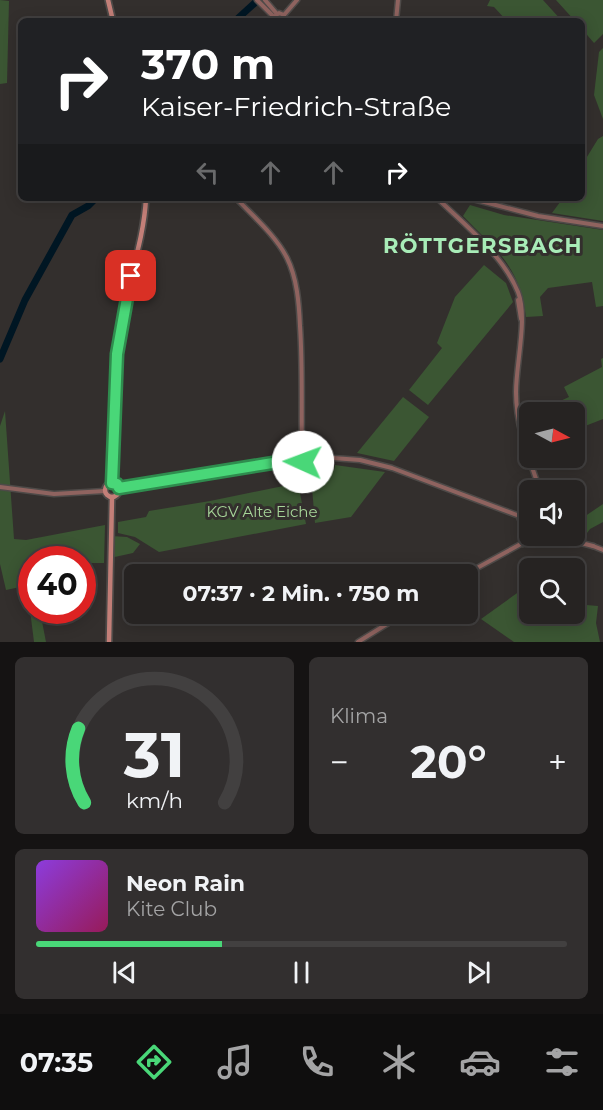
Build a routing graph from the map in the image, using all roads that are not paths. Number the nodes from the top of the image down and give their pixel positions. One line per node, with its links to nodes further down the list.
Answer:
1 (108, 0): 7 (main road)
2 (257, 0): 5 (street)
3 (297, 0): 6 (street)
4 (398, 0): 9 (street)
5 (266, 3): 8 (street)
6 (284, 15): 8 (street)
7 (112, 18)
8 (276, 18)
9 (396, 18)
10 (146, 201): 17 (main road)
11 (239, 201): 15 (street)
12 (440, 201): 16 (street)
13 (480, 201): 14 (street)
14 (603, 226)
15 (303, 458): 19 (street); 22 (street)
16 (536, 480)
17 (112, 483): 19 (main road); 20 (main road)
18 (1, 486): 20 (street)
19 (119, 488): 21 (main road)
20 (105, 491): 21 (main road)
21 (112, 497): 30 (main road)
22 (519, 517)
23 (585, 543): 26 (street)
24 (585, 544): 26 (street)
25 (519, 545): 28 (street)
26 (593, 546): 27 (street)
27 (603, 550)
28 (478, 567)
29 (387, 624): 31 (street)
30 (109, 642)
31 (358, 642)

